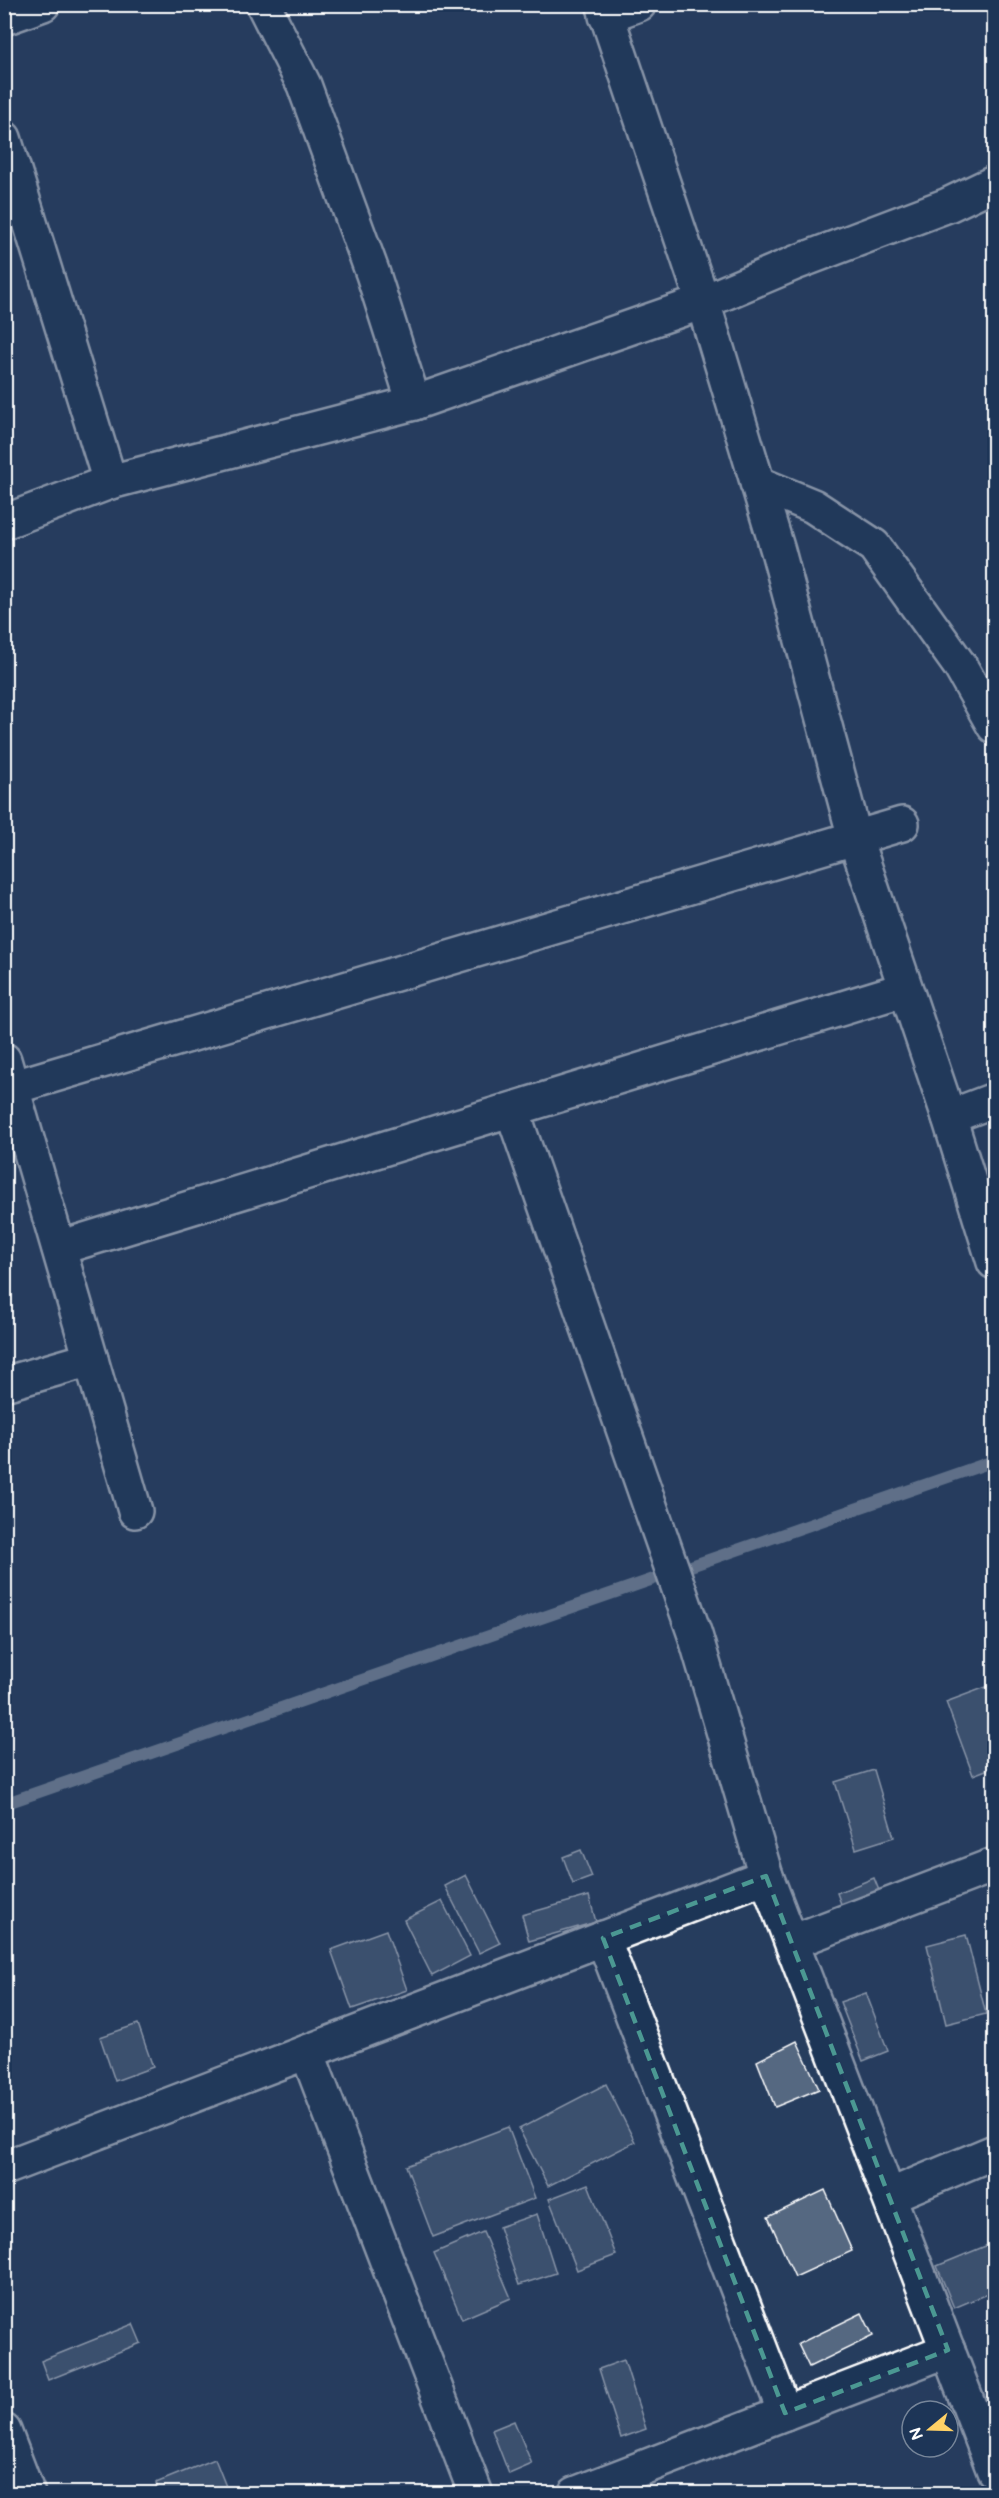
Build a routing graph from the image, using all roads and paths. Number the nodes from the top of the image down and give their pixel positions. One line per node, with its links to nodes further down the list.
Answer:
1 (43, 4): 5 (street)
2 (263, 4): 9 (street)
3 (639, 4): 4 (street)
4 (604, 10): 8 (street)
5 (4, 18)
6 (4, 138): 10 (street)
7 (994, 183): 8 (street)
8 (703, 302): 9 (street); 11 (street)
9 (414, 403): 10 (street)
10 (110, 482): 12 (street)
11 (758, 483): 13 (street); 15 (street)
12 (4, 522)
13 (994, 726)
14 (902, 824): 15 (street)
15 (855, 838): 16 (street); 17 (street)
16 (905, 989): 19 (street); 20 (street)
17 (7, 1079): 21 (street)
18 (994, 1100): 20 (street)
19 (512, 1110): 21 (street); 27 (street)
20 (949, 1117): 22 (street)
21 (59, 1248): 23 (street)
22 (994, 1262)
23 (91, 1359): 24 (street); 25 (street)
24 (4, 1384)
25 (135, 1511)
26 (994, 1865): 29 (street)
27 (766, 1876): 28 (street); 29 (street)
28 (603, 1938): 30 (street); 35 (street)
29 (792, 1942): 33 (street)
30 (307, 2052): 32 (street); 40 (street)
31 (994, 2152): 33 (street)
32 (4, 2168)
33 (889, 2196): 34 (street)
34 (948, 2350): 35 (street); 37 (street)
35 (785, 2413): 41 (street)
36 (4, 2431): 39 (street)
37 (988, 2438): 38 (street)
38 (994, 2471)
39 (28, 2493)
40 (476, 2493)
41 (575, 2493)

